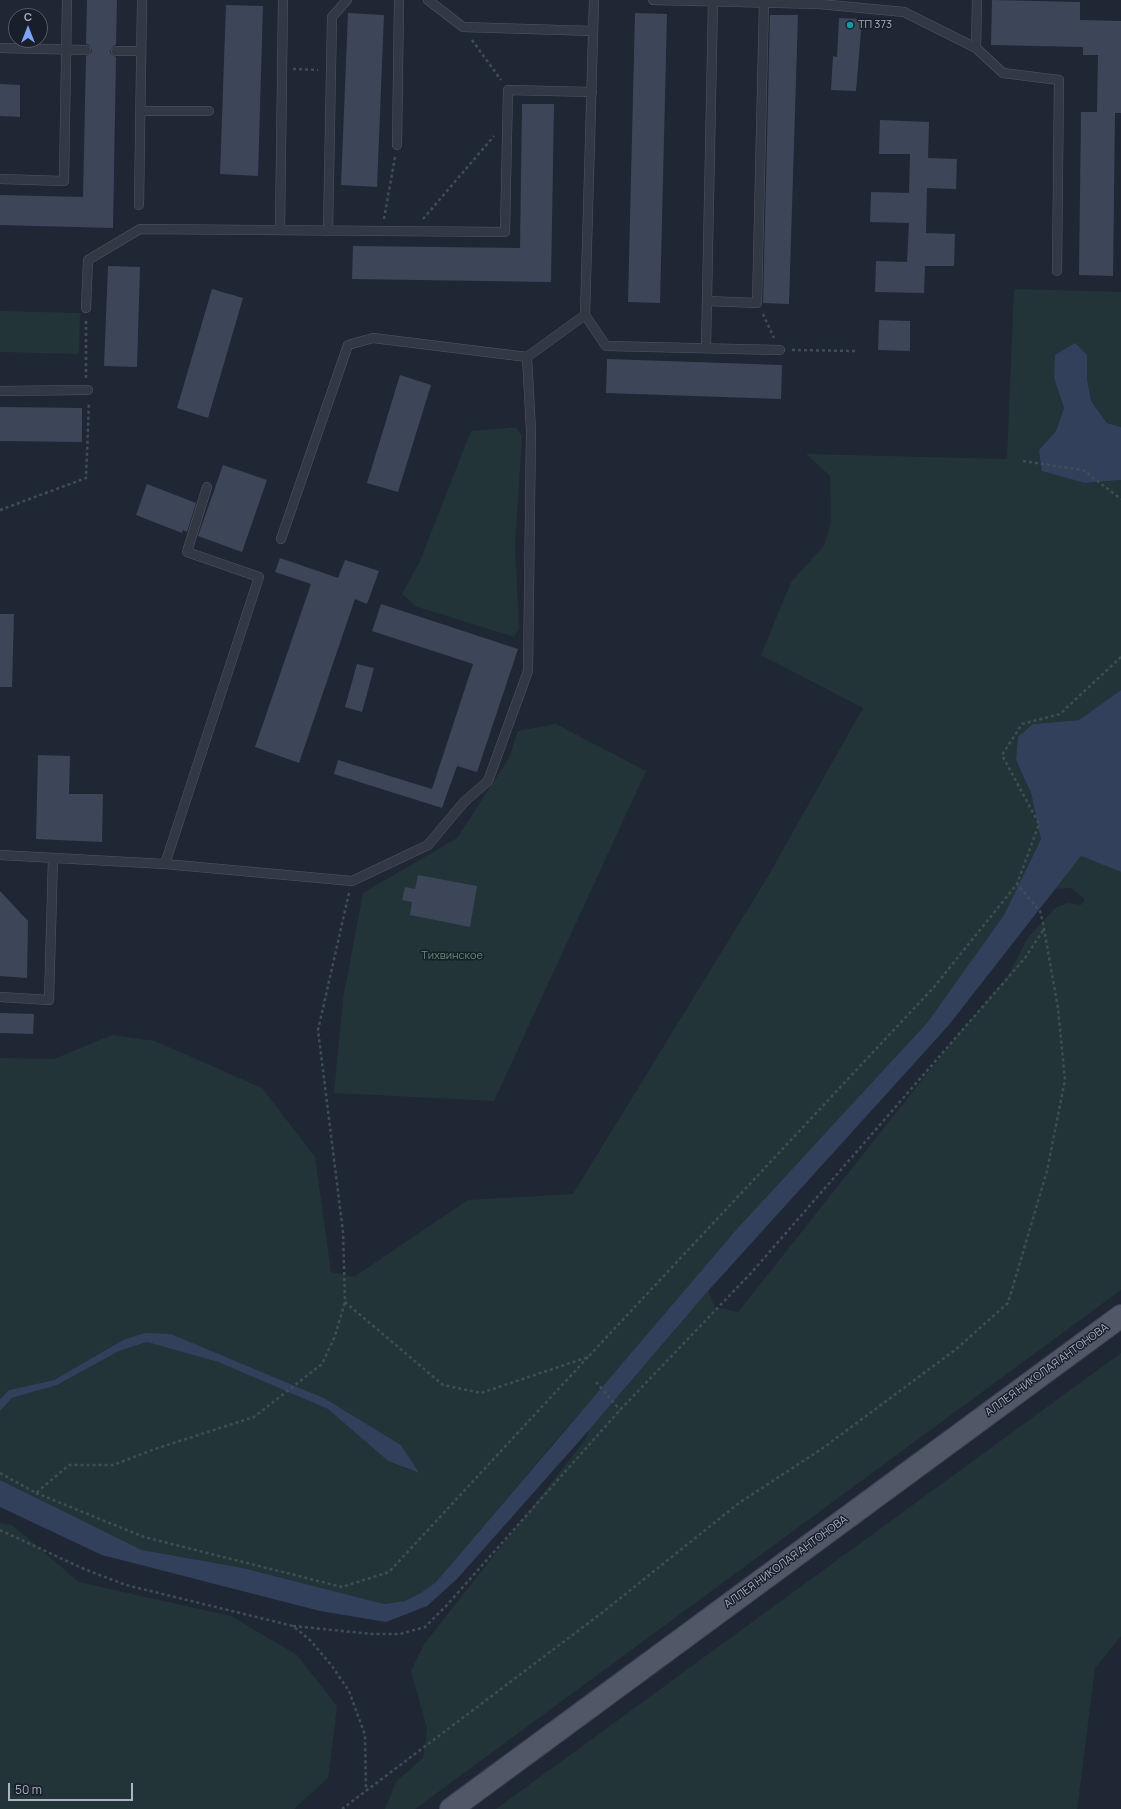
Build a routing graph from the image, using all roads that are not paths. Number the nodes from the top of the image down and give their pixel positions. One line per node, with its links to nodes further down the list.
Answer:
1 (67, 0): 15 (lane)
2 (142, 0): 18 (lane)
3 (283, 0): 25 (lane)
4 (347, 0): 26 (lane)
5 (399, 0): 22 (lane)
6 (428, 0): 12 (lane)
7 (594, 0): 12 (lane)
8 (653, 0): 10 (lane)
9 (977, 0): 14 (lane)
10 (713, 1): 11 (lane); 28 (lane)
11 (764, 2): 14 (lane); 28 (lane)
12 (593, 31): 19 (lane)
13 (0, 48): 15 (lane)
14 (976, 48): 27 (lane)
15 (66, 50): 16 (lane); 23 (lane)
16 (86, 50)
17 (116, 51): 18 (lane)
18 (141, 51): 20 (lane)
19 (592, 92): 26 (lane); 30 (lane)
20 (141, 111): 21 (lane); 24 (lane)
21 (209, 111)
22 (397, 145)
23 (0, 179)
24 (139, 205)
25 (280, 230): 26 (lane); 29 (lane)
26 (328, 231)
27 (1057, 271)
28 (707, 301): 31 (lane)
29 (86, 308)
30 (585, 314): 31 (lane); 33 (lane)
31 (706, 348): 32 (lane)
32 (780, 350)
33 (527, 357): 37 (lane); 40 (lane)
34 (0, 390): 35 (lane)
35 (88, 390)
36 (207, 486): 40 (lane)
37 (281, 538)
38 (0, 855): 39 (lane)
39 (53, 858): 40 (lane); 41 (lane)
40 (165, 864)
41 (0, 997)
42 (1121, 1316): 43 (main road, АЛЛЕЯ НИКОЛАЯ АНТОНОВА)
43 (451, 1809)

